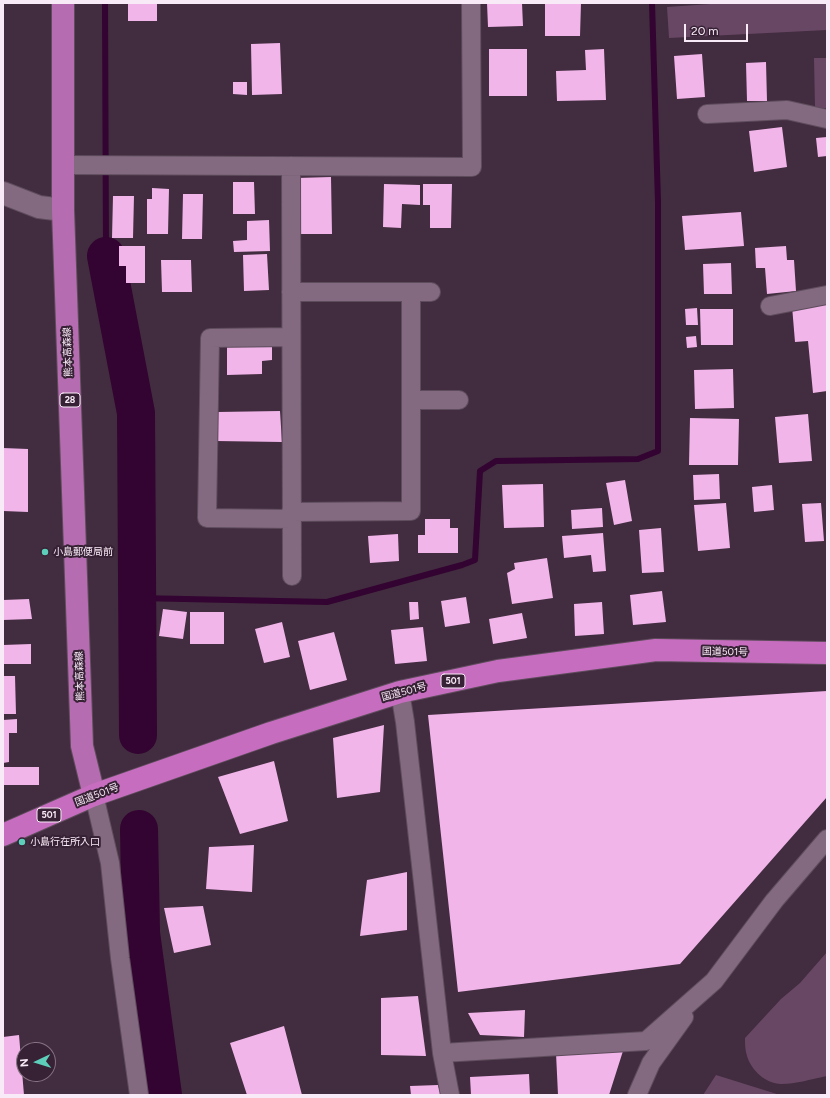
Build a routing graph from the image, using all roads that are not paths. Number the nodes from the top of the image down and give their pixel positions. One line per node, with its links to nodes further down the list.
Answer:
1 (63, 3): 5 (main road, 熊本高森線 / 28)
2 (471, 3): 6 (street)
3 (707, 114): 4 (street)
4 (827, 119)
5 (63, 165): 6 (street); 8 (main road, 熊本高森線 / 28)
6 (291, 166): 9 (street)
7 (3, 193): 8 (street)
8 (63, 210): 21 (main road, 熊本高森線 / 28)
9 (291, 292): 11 (street); 14 (street)
10 (431, 292): 11 (street)
11 (411, 293): 15 (street)
12 (827, 295): 13 (street)
13 (770, 306)
14 (291, 337): 17 (street); 17 (street)
15 (411, 400): 16 (street); 17 (street)
16 (458, 400)
17 (291, 515): 18 (street)
18 (292, 576)
19 (827, 653): 20 (highway, 国道501号 / 501)
20 (400, 692): 21 (highway, 国道501号 / 501); 25 (street)
21 (94, 795): 22 (highway, 国道501号 / 501); 26 (street)
22 (3, 835)
23 (827, 839): 24 (street)
24 (702, 992): 25 (street); 28 (street)
25 (442, 1053): 27 (street)
26 (139, 1095)
27 (450, 1095)
28 (637, 1095)

